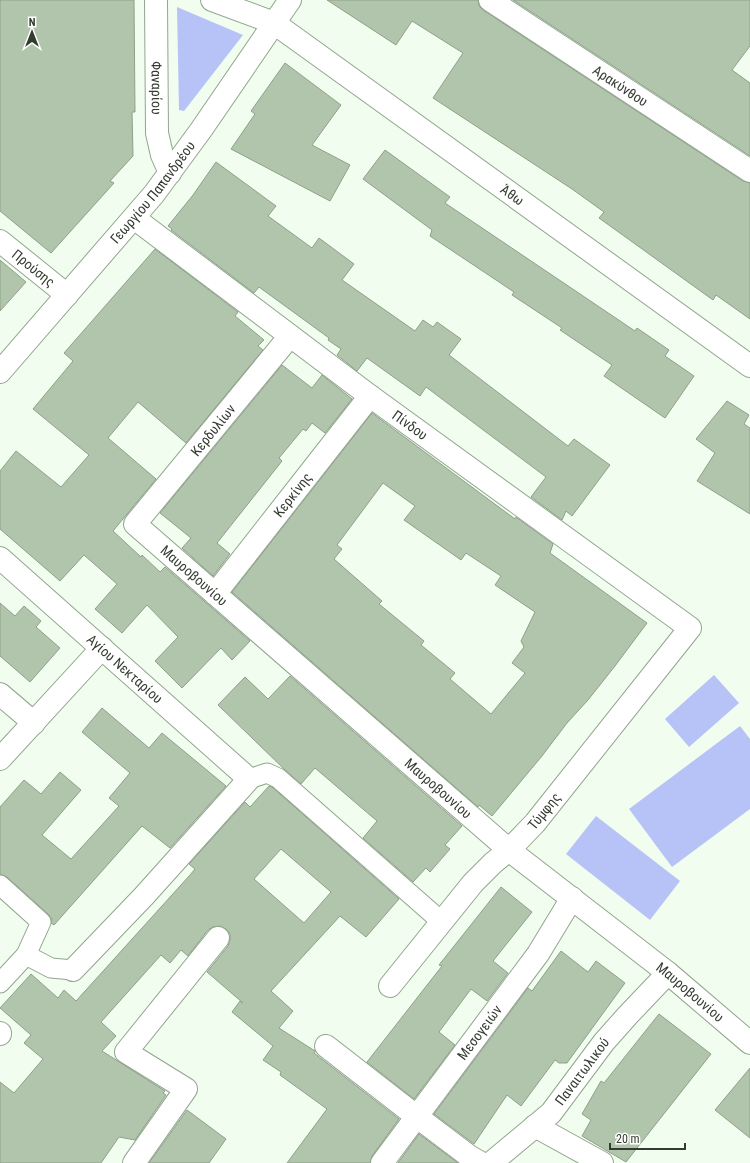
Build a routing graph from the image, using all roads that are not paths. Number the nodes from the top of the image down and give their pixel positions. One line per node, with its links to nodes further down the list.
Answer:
1 (156, 0): 7 (street, Φαναρίου)
2 (212, 0): 5 (street, Άθω)
3 (290, 0): 5 (street, Γεωργίου Παπανδρέου)
4 (490, 0): 6 (street, Αρακύνθου)
5 (274, 23): 7 (street, Γεωργίου Παπανδρέου); 12 (street, Άθω)
6 (750, 171)
7 (170, 173): 8 (street, Γεωργίου Παπανδρέου)
8 (134, 218): 10 (street, Γεωργίου Παπανδρέου); 11 (street, Πίνδου)
9 (0, 241): 10 (street, Προύσης)
10 (67, 295): 13 (street, Γεωργίου Παπανδρέου)
11 (290, 336): 14 (street, Πίνδου); 15 (street, Κερδυλίων)
12 (750, 366)
13 (0, 372)
14 (370, 396): 17 (street, Κερκίνης); 18 (street, Πίνδου)
15 (135, 524): 17 (street, Μαυροβουνίου)
16 (0, 558): 19 (street, Αγίου Νεκταρίου)
17 (215, 594): 24 (street, Μαυροβουνίου)
18 (690, 628): 24 (street, Τύμφης)
19 (102, 648): 21 (street); 23 (street, Αγίου Νεκταρίου)
20 (0, 694): 21 (street)
21 (34, 723): 22 (street)
22 (0, 759)
23 (249, 779): 27 (street); 30 (street)
24 (510, 850): 26 (street, Μαυροβουνίου); 27 (street, Τύμφης)
25 (0, 885): 29 (street)
26 (572, 898): 31 (street, Μαυροβουνίου); 36 (street, Μεσογειών)
27 (442, 922): 33 (street, Τύμφης)
28 (218, 938): 39 (street)
29 (26, 955): 30 (street); 32 (street)
30 (73, 970)
31 (668, 973): 34 (street, Μαυροβουνίου); 37 (street, Παναιτωλικού)
32 (0, 983)
33 (390, 986)
34 (750, 1043)
35 (326, 1046): 36 (street)
36 (416, 1116): 40 (street, Μεσογειών); 41 (street)
37 (535, 1126): 38 (street); 42 (street, Παναιτωλικού)
38 (597, 1162)
39 (134, 1163)
40 (382, 1163)
41 (481, 1163)
42 (491, 1163)

